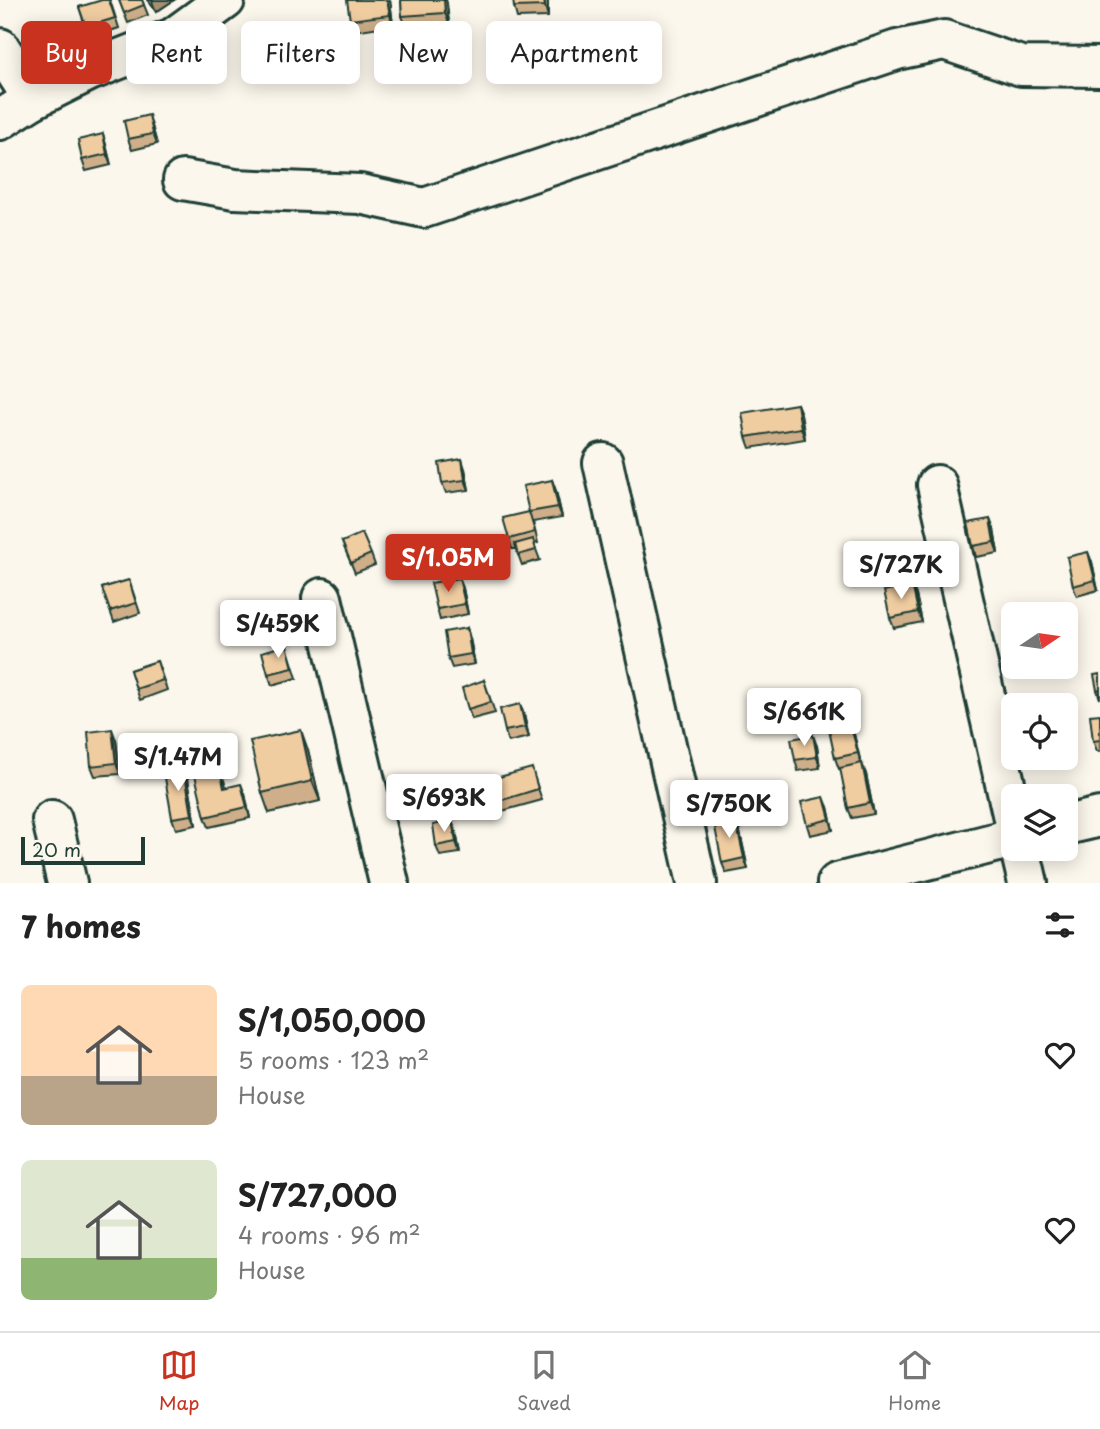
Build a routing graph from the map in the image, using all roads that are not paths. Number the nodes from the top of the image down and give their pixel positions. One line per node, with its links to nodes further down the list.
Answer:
1 (225, 0): 4 (street)
2 (0, 48): 4 (street)
3 (1100, 67): 6 (street)
4 (33, 99): 5 (street)
5 (0, 120)
6 (183, 180)
7 (603, 463): 18 (street)
8 (937, 485): 10 (street)
9 (322, 598): 17 (street)
10 (1005, 784)
11 (1100, 817): 13 (street)
12 (52, 820): 16 (street)
13 (1078, 822)
14 (1001, 841): 19 (street)
15 (1023, 861): 20 (street)
16 (67, 883)
17 (389, 883)
18 (698, 883)
19 (837, 883)
20 (1028, 883)

